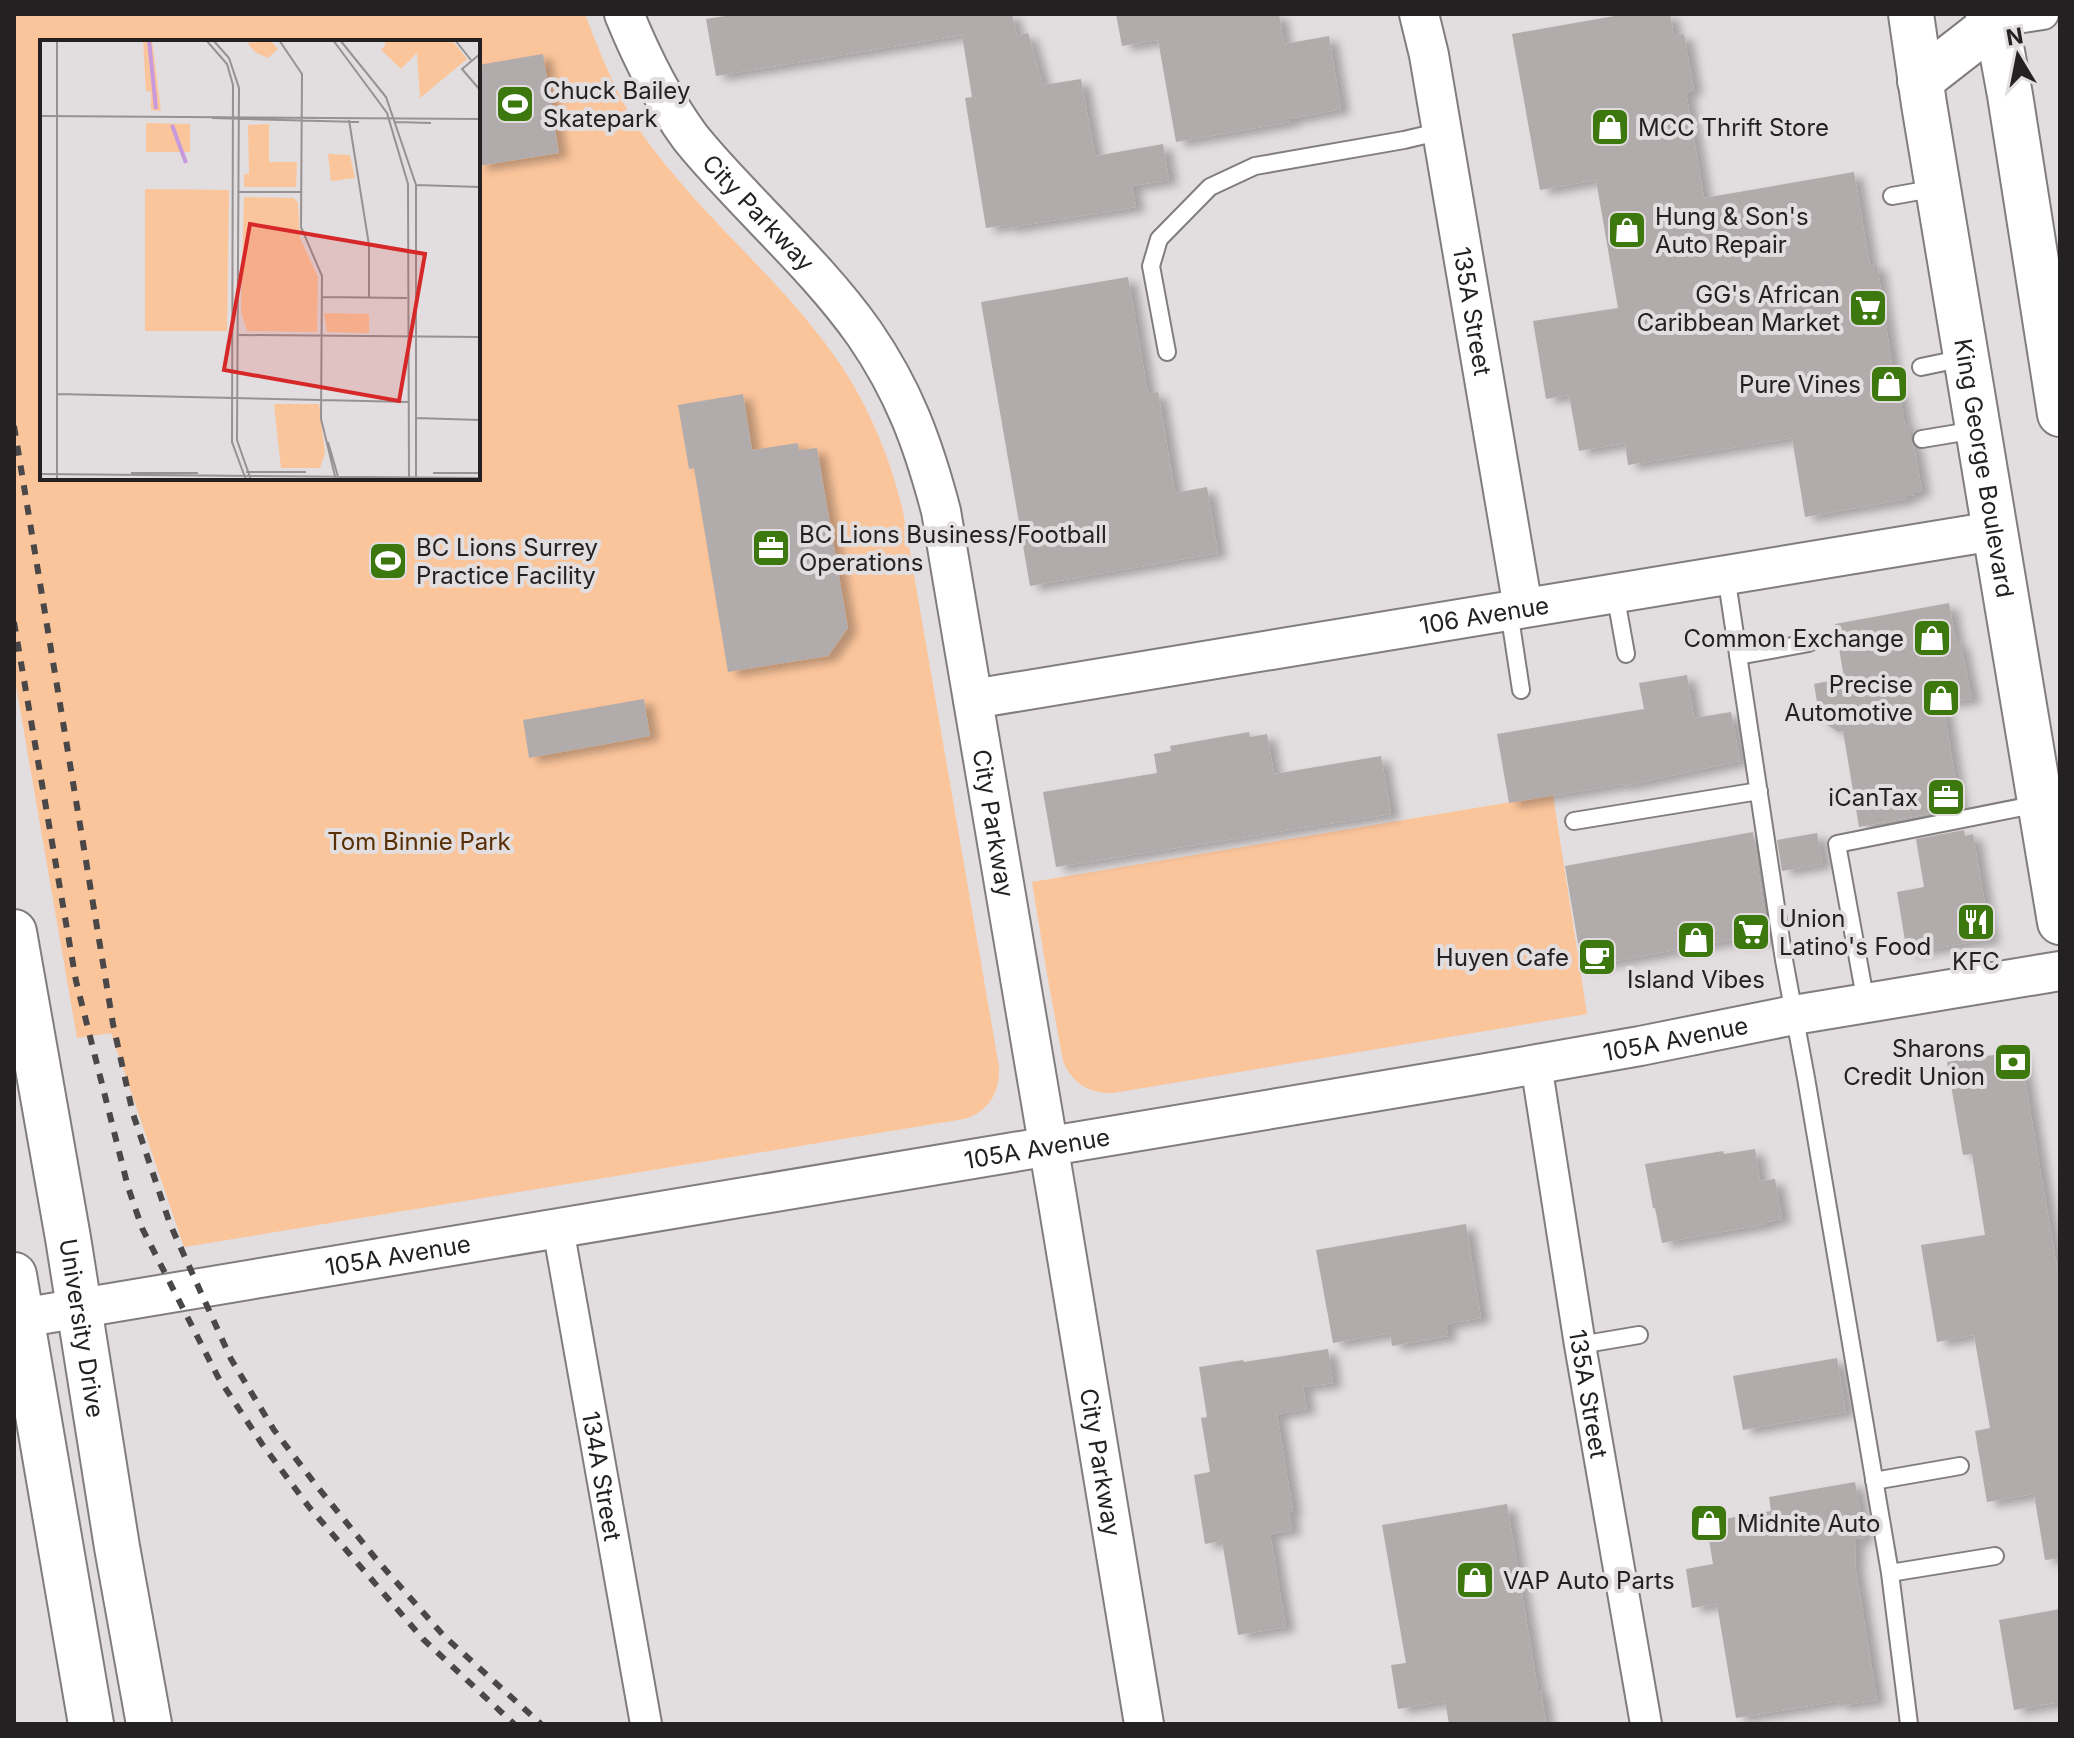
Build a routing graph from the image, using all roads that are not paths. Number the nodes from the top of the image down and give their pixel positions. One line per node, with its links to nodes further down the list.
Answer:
1 (624, 14): 24 (street, City Parkway)
2 (1419, 14): 7 (street, 135A Street)
3 (1911, 14): 6 (main road, King George Boulevard)
4 (2043, 14): 5 (street)
5 (1993, 16): 6 (main road); 13 (main road)
6 (1920, 81): 8 (main road, King George Boulevard)
7 (1442, 131): 10 (lane); 19 (street, 135A Street)
8 (1937, 188): 9 (lane); 11 (main road, King George Boulevard)
9 (1892, 196)
10 (1167, 352)
11 (1966, 358): 12 (lane); 14 (main road, King George Boulevard)
12 (1921, 367)
13 (2060, 414)
14 (1978, 429): 15 (lane); 16 (main road, King George Boulevard)
15 (1922, 439)
16 (1994, 531): 17 (street, 106 Avenue); 26 (main road, King George Boulevard)
17 (1726, 575): 18 (street, 106 Avenue); 22 (lane)
18 (1615, 593): 19 (street, 106 Avenue); 21 (lane)
19 (1516, 610): 23 (lane); 24 (street, 106 Avenue)
20 (1809, 643): 22 (lane)
21 (1626, 654)
22 (1738, 656): 25 (lane)
23 (1521, 690)
24 (973, 699): 34 (street, City Parkway)
25 (1759, 791): 27 (lane); 32 (lane)
26 (2040, 804): 28 (main road, King George Boulevard); 31 (lane)
27 (1574, 821)
28 (2060, 922)
29 (14, 932): 37 (main road, University Drive)
30 (2060, 971): 31 (street, 105A Avenue)
31 (1866, 1003): 32 (street, 105A Avenue)
32 (1794, 1015): 33 (street, 105A Avenue); 42 (lane)
33 (1536, 1064): 34 (street, 105A Avenue); 40 (street, 135A Street)
34 (1049, 1145): 35 (street, 105A Avenue); 48 (street, City Parkway)
35 (558, 1228): 37 (street, 105A Avenue); 47 (street, 134A Street)
36 (14, 1275): 38 (main road)
37 (79, 1308): 38 (street, 105A Avenue); 46 (main road, University Drive)
38 (18, 1318): 45 (main road)
39 (1639, 1335): 40 (lane)
40 (1580, 1345): 49 (street, 135A Street)
41 (1960, 1466): 42 (lane)
42 (1874, 1481): 44 (lane)
43 (1995, 1556): 44 (lane)
44 (1890, 1573): 50 (lane)
45 (91, 1724)
46 (149, 1724)
47 (646, 1724)
48 (1144, 1724)
49 (1646, 1724)
50 (1909, 1724)

